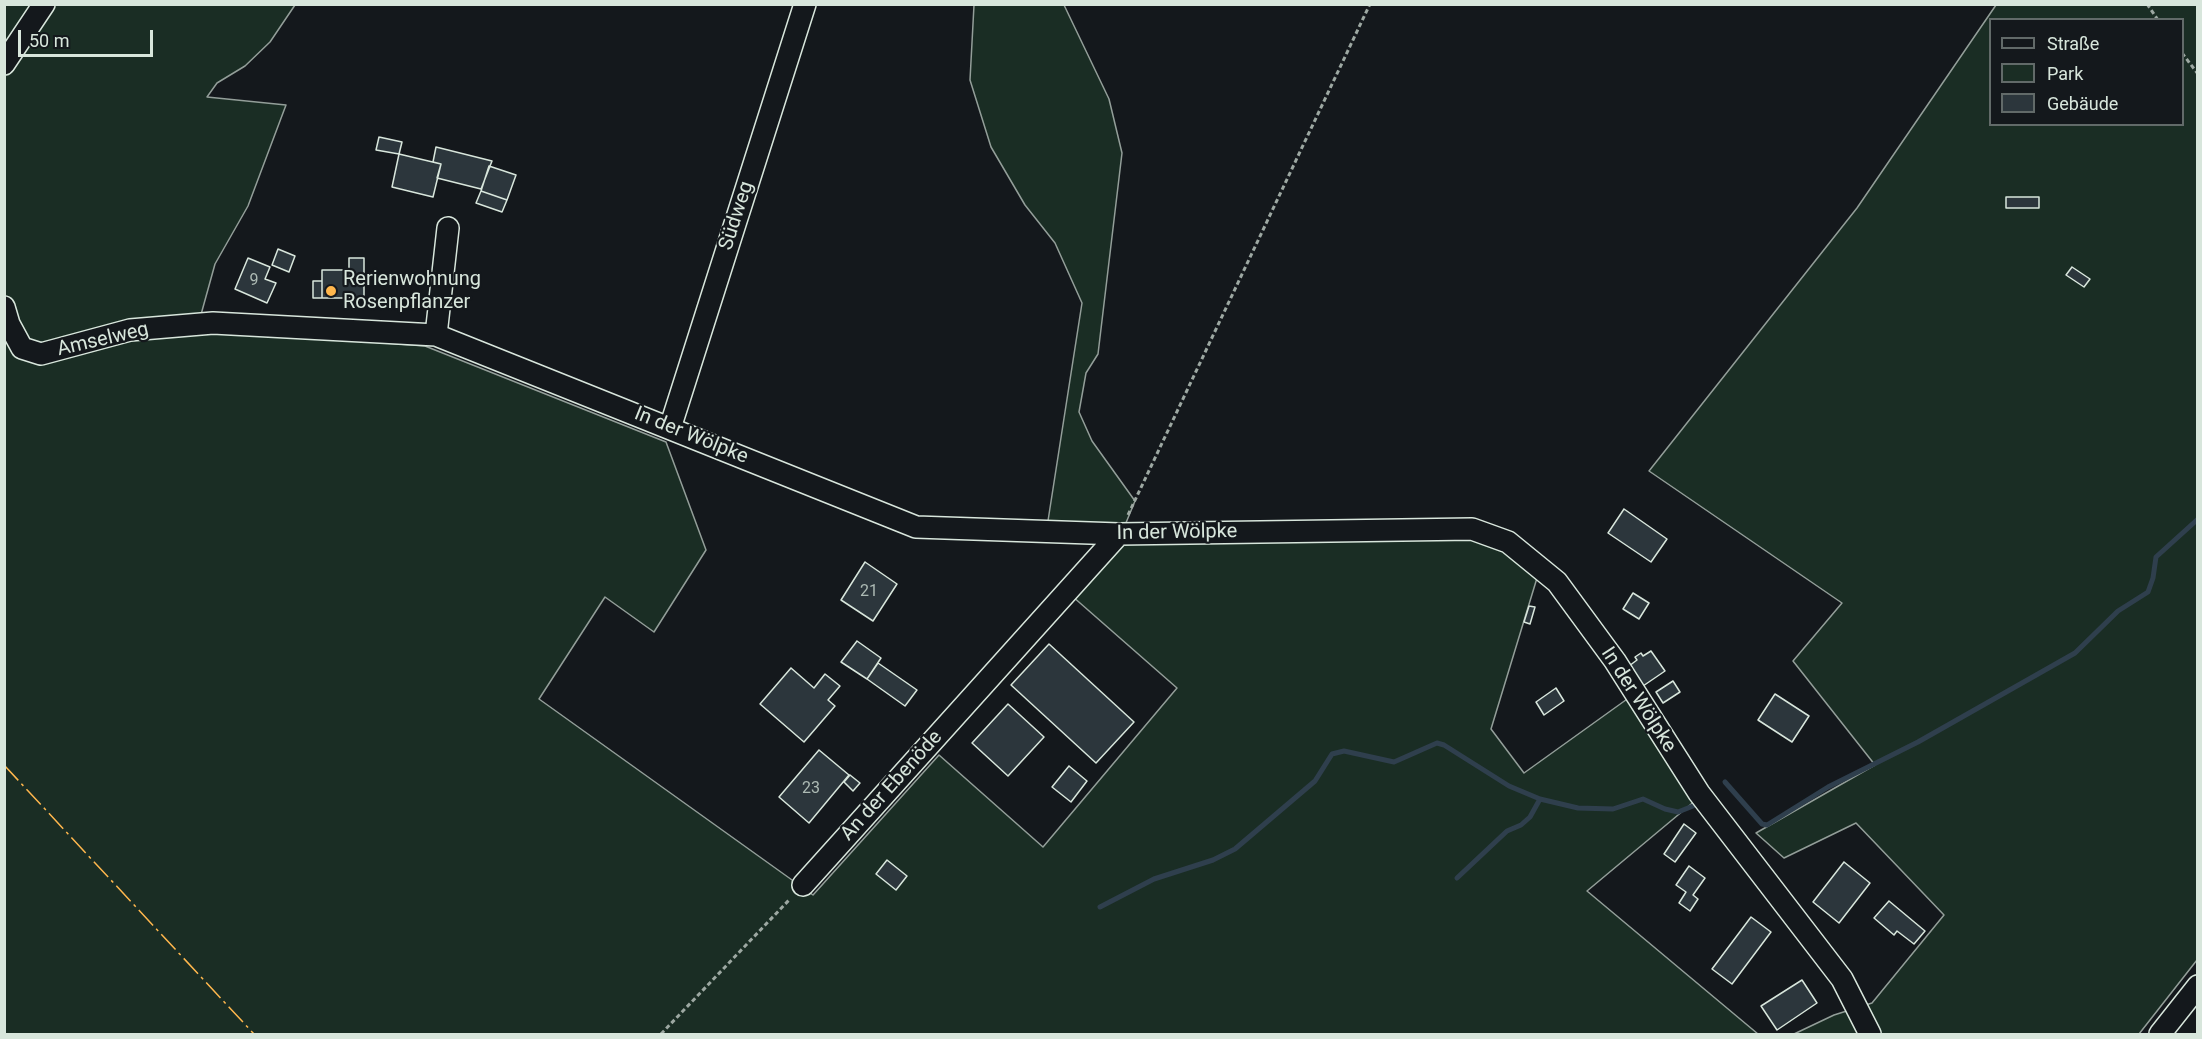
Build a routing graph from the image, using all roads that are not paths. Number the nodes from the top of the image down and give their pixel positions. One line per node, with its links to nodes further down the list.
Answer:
1 (44, 4): 3 (street)
2 (805, 4): 8 (street, Südweg)
3 (4, 64)
4 (448, 228): 7 (street)
5 (4, 307): 6 (street, Amselweg)
6 (266, 326): 7 (street, In der Wölpke)
7 (436, 335): 8 (street, In der Wölpke)
8 (670, 428): 9 (street, In der Wölpke)
9 (1119, 534): 10 (street, An der Ebenöde); 12 (street, In der Wölpke)
10 (803, 885)
11 (2198, 986): 13 (street)
12 (1870, 1035)
13 (2160, 1035)

